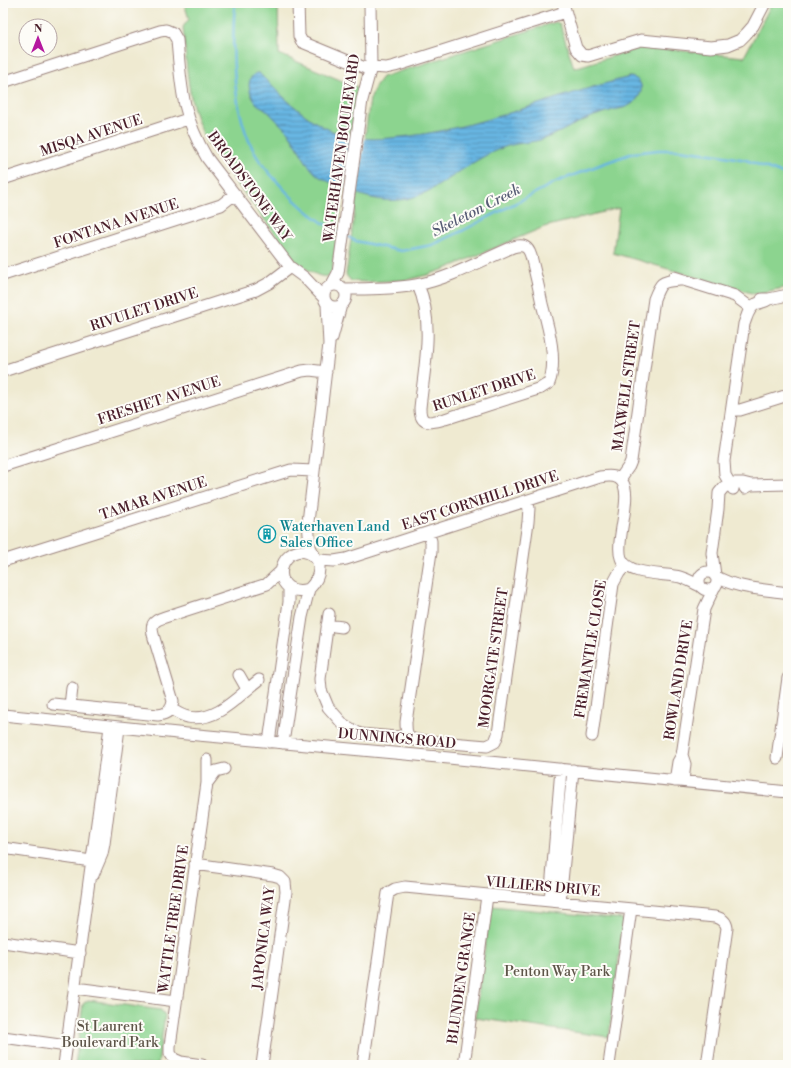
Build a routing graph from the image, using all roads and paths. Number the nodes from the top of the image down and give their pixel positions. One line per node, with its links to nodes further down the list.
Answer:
1 (298, 3): 5 (street)
2 (370, 3): 5 (street, WATERHAVEN BOULEVARD)
3 (765, 3): 4 (street)
4 (564, 7): 5 (street)
5 (371, 69): 15 (street, WATERHAVEN BOULEVARD)
6 (3, 82): 7 (street, BROADSTONE WAY)
7 (188, 120): 8 (street, MISQA AVENUE); 9 (street, BROADSTONE WAY)
8 (3, 179)
9 (235, 194): 11 (street, BROADSTONE WAY); 12 (street, FONTANA AVENUE)
10 (525, 246): 14 (street, BROADSTONE WAY); 14 (street, RUNLET DRIVE)
11 (290, 267): 13 (street, BROADSTONE WAY); 22 (street, RIVULET DRIVE)
12 (3, 275)
13 (305, 278): 15 (street, BROADSTONE WAY); 18 (street, BROADSTONE WAY)
14 (418, 285): 16 (street, BROADSTONE WAY)
15 (336, 287): 16 (street, BROADSTONE WAY); 18 (street); 19 (street)
16 (369, 290): 19 (street, BROADSTONE WAY)
17 (788, 295): 20 (street)
18 (326, 301): 19 (street); 21 (street)
19 (343, 303): 21 (street)
20 (749, 306): 25 (street); 28 (street, MAXWELL STREET)
21 (329, 344): 23 (street)
22 (3, 370)
23 (326, 372): 26 (street, FRESHET AVENUE); 27 (street)
24 (788, 396): 25 (street)
25 (732, 410): 30 (street)
26 (3, 466)
27 (314, 471): 32 (street); 38 (street, TAMAR AVENUE)
28 (621, 477): 31 (street, EAST CORNHILL DRIVE); 39 (street)
29 (788, 484): 30 (street)
30 (731, 487): 35 (street)
31 (526, 501): 33 (street, EAST CORNHILL DRIVE); 62 (street, MOORGATE STREET)
32 (308, 530): 34 (street); 36 (street)
33 (428, 533): 37 (street, EAST CORNHILL DRIVE); 62 (street)
34 (295, 552): 36 (street); 40 (street)
35 (712, 553): 41 (street); 43 (street)
36 (316, 558): 37 (street, EAST CORNHILL DRIVE); 42 (street)
37 (346, 559): 42 (street, EAST CORNHILL DRIVE)
38 (3, 561)
39 (624, 567): 43 (street); 63 (street, FREMANTLE CLOSE)
40 (281, 571): 44 (street); 46 (street)
41 (715, 575): 43 (street); 45 (street); 47 (street)
42 (318, 576): 48 (street)
43 (700, 581): 47 (street); 50 (street, ROWLAND DRIVE)
44 (267, 584): 46 (street); 59 (street)
45 (736, 585): 47 (street); 49 (street)
46 (287, 587): 48 (street); 64 (street)
47 (714, 588): 50 (street, ROWLAND DRIVE)
48 (309, 589): 65 (street)
49 (788, 592)
50 (704, 609): 71 (street, ROWLAND DRIVE)
51 (342, 627): 62 (street)
52 (239, 675): 56 (street)
53 (788, 678): 66 (street)
54 (259, 680): 56 (street)
55 (72, 688): 58 (street)
56 (247, 689): 59 (street)
57 (54, 704): 58 (street)
58 (70, 706): 59 (street)
59 (171, 709)
60 (3, 715): 61 (street, DUNNINGS ROAD)
61 (114, 727): 64 (street, DUNNINGS ROAD); 75 (street)
62 (408, 735)
63 (592, 736)
64 (268, 742): 65 (street, DUNNINGS ROAD)
65 (283, 743): 69 (street, DUNNINGS ROAD)
66 (777, 758)
67 (207, 760): 72 (street, WATTLE TREE DRIVE)
68 (224, 769): 72 (street)
69 (561, 769): 70 (street, DUNNINGS ROAD); 78 (street)
70 (573, 770): 71 (street, DUNNINGS ROAD); 78 (street)
71 (679, 781): 73 (street, DUNNINGS ROAD)
72 (207, 783): 76 (street, WATTLE TREE DRIVE)
73 (788, 792)
74 (3, 848): 75 (street)
75 (95, 861): 81 (street)
76 (195, 864): 83 (street, WATTLE TREE DRIVE); 89 (street, JAPONICA WAY)
77 (487, 896): 78 (street, VILLIERS DRIVE); 90 (street, VILLIERS DRIVE); 91 (street, BLUNDEN GRANGE)
78 (555, 902): 79 (street, VILLIERS DRIVE)
79 (631, 909): 92 (street); 93 (street, VILLIERS DRIVE)
80 (3, 942): 81 (street)
81 (80, 953): 82 (street)
82 (75, 988): 83 (street); 85 (street)
83 (176, 1001): 86 (street, WATTLE TREE DRIVE)
84 (3, 1036): 85 (street)
85 (67, 1046): 87 (street)
86 (171, 1062): 88 (street)
87 (64, 1065)
88 (202, 1065)
89 (262, 1065)
90 (363, 1065)
91 (464, 1065)
92 (609, 1065)
93 (707, 1065)

